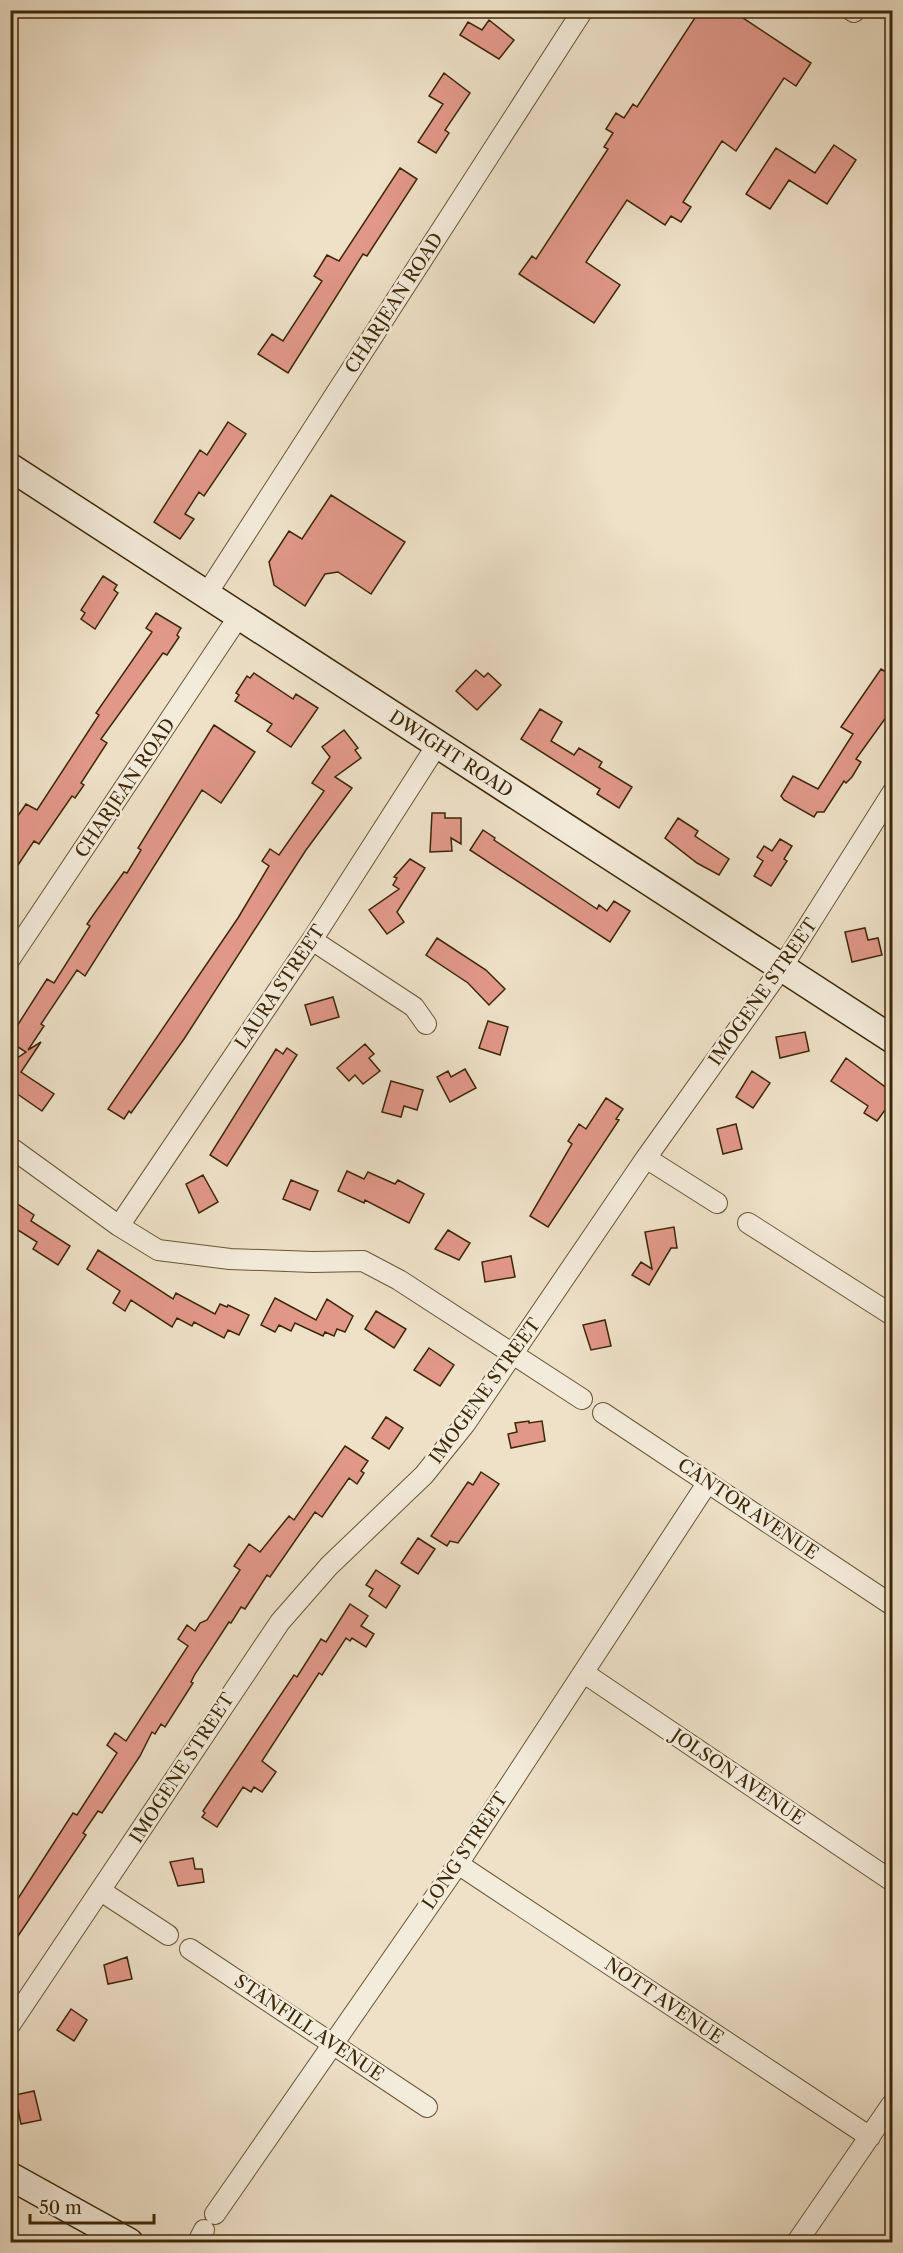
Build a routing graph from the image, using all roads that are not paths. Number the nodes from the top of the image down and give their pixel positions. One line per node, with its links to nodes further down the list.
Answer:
1 (583, 10): 3 (street, CHARJEAN ROAD)
2 (10, 467): 3 (street, DWIGHT ROAD)
3 (206, 594): 4 (street, DWIGHT ROAD)
4 (239, 616): 5 (street, DWIGHT ROAD); 8 (street, CHARJEAN ROAD)
5 (437, 745): 7 (street, LAURA STREET); 9 (street, DWIGHT ROAD)
6 (892, 793): 9 (street, IMOGENE STREET)
7 (312, 940): 10 (street); 16 (street, LAURA STREET)
8 (10, 959)
9 (781, 969): 11 (street, DWIGHT ROAD); 13 (street, IMOGENE STREET)
10 (426, 1024)
11 (892, 1039)
12 (10, 1147): 16 (street)
13 (646, 1158): 14 (street); 18 (street, IMOGENE STREET)
14 (717, 1203)
15 (748, 1223): 17 (street)
16 (119, 1226): 18 (street)
17 (892, 1315)
18 (514, 1353): 19 (street); 26 (street, IMOGENE STREET)
19 (582, 1399)
20 (603, 1413): 21 (street, CANTOR AVENUE)
21 (708, 1482): 22 (street, CANTOR AVENUE); 23 (street, LONG STREET)
22 (892, 1605)
23 (584, 1673): 24 (street, LONG STREET); 25 (street, JOLSON AVENUE)
24 (458, 1864): 30 (street, LONG STREET); 33 (street, NOTT AVENUE)
25 (892, 1881)
26 (101, 1891): 27 (street); 29 (street, IMOGENE STREET)
27 (168, 1935)
28 (190, 1949): 30 (street, STANFILL AVENUE)
29 (10, 2025)
30 (332, 2043): 32 (street, STANFILL AVENUE); 35 (street, LONG STREET)
31 (892, 2104): 33 (street)
32 (427, 2108)
33 (870, 2137): 37 (street)
34 (10, 2176): 36 (street)
35 (215, 2214)
36 (129, 2242)
37 (797, 2242)

